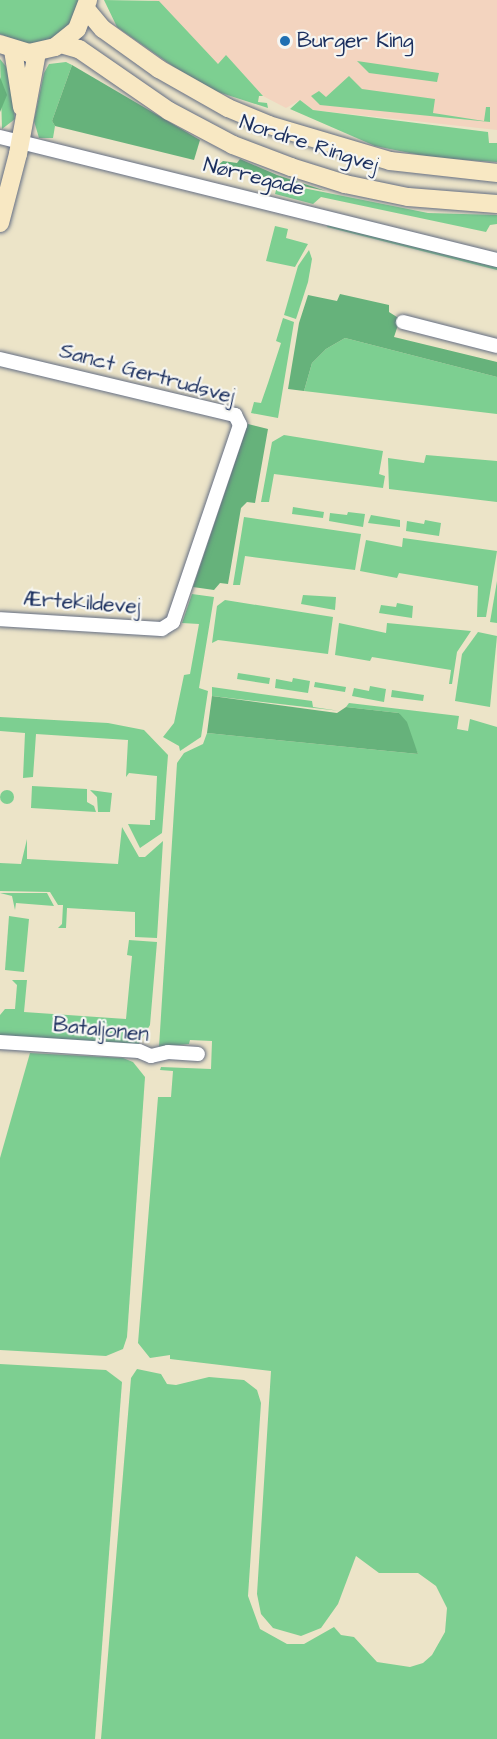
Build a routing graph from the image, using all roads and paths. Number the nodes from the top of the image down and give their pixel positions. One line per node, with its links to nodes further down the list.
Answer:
1 (87, 4): 2 (street); 7 (street, Nordre Ringvej)
2 (61, 44): 4 (street); 8 (street, Nordre Ringvej)
3 (7, 47): 4 (street); 5 (street)
4 (37, 52): 5 (street)
5 (22, 134): 6 (street, Nørregade); 9 (street); 10 (street, Nørregade)
6 (0, 137)
7 (497, 173)
8 (497, 204)
9 (0, 223)
10 (497, 260)
11 (403, 322): 12 (street)
12 (497, 346)
13 (0, 359): 15 (street, Sanct Gertrudsvej)
14 (0, 619): 15 (street, Ærtekildevej)
15 (162, 629)
16 (0, 1042): 17 (street, Bataljonen)
17 (198, 1054)

